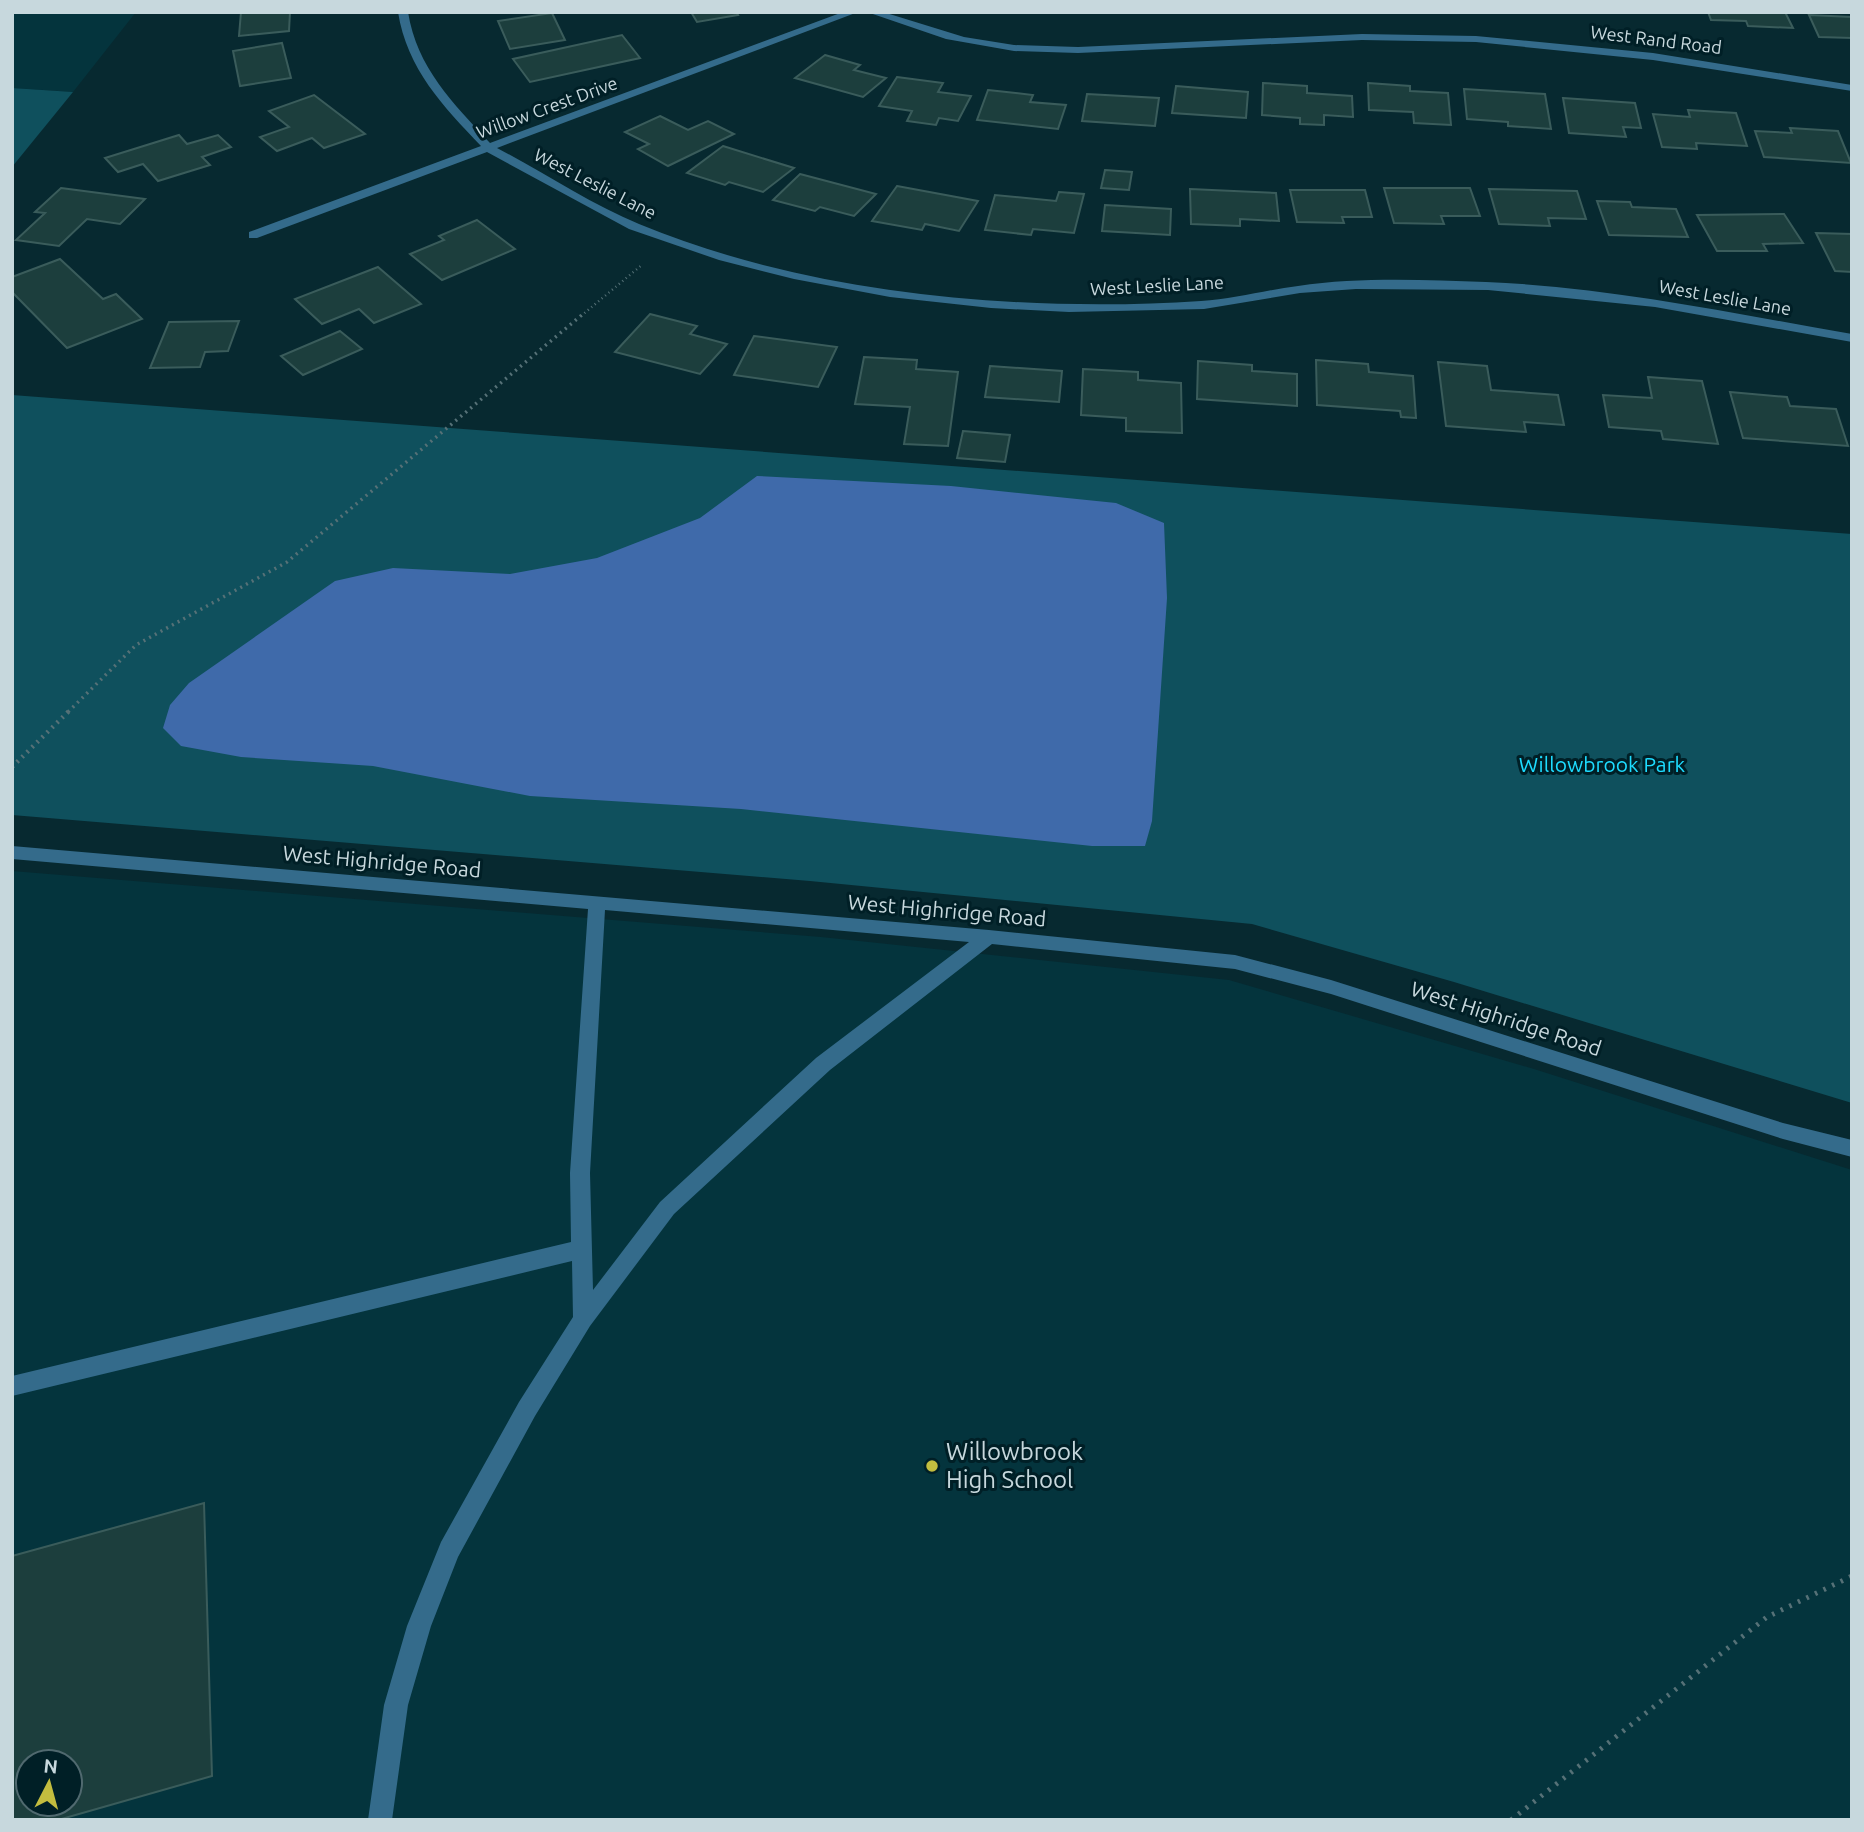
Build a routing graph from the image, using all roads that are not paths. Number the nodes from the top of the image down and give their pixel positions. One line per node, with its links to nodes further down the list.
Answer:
1 (403, 12): 5 (street, West Leslie Lane)
2 (853, 12): 5 (street, Willow Crest Drive)
3 (872, 12): 4 (street, West Rand Road)
4 (1852, 88)
5 (489, 148): 6 (street, Willow Crest Drive); 7 (street, West Leslie Lane)
6 (253, 235)
7 (1852, 338)
8 (12, 852): 9 (street, West Highridge Road)
9 (597, 903): 10 (street, West Highridge Road); 12 (street)
10 (989, 937): 11 (street, West Highridge Road); 13 (street)
11 (1852, 1149)
12 (582, 1249): 13 (street); 14 (street)
13 (583, 1319): 15 (street)
14 (12, 1386)
15 (380, 1820)

